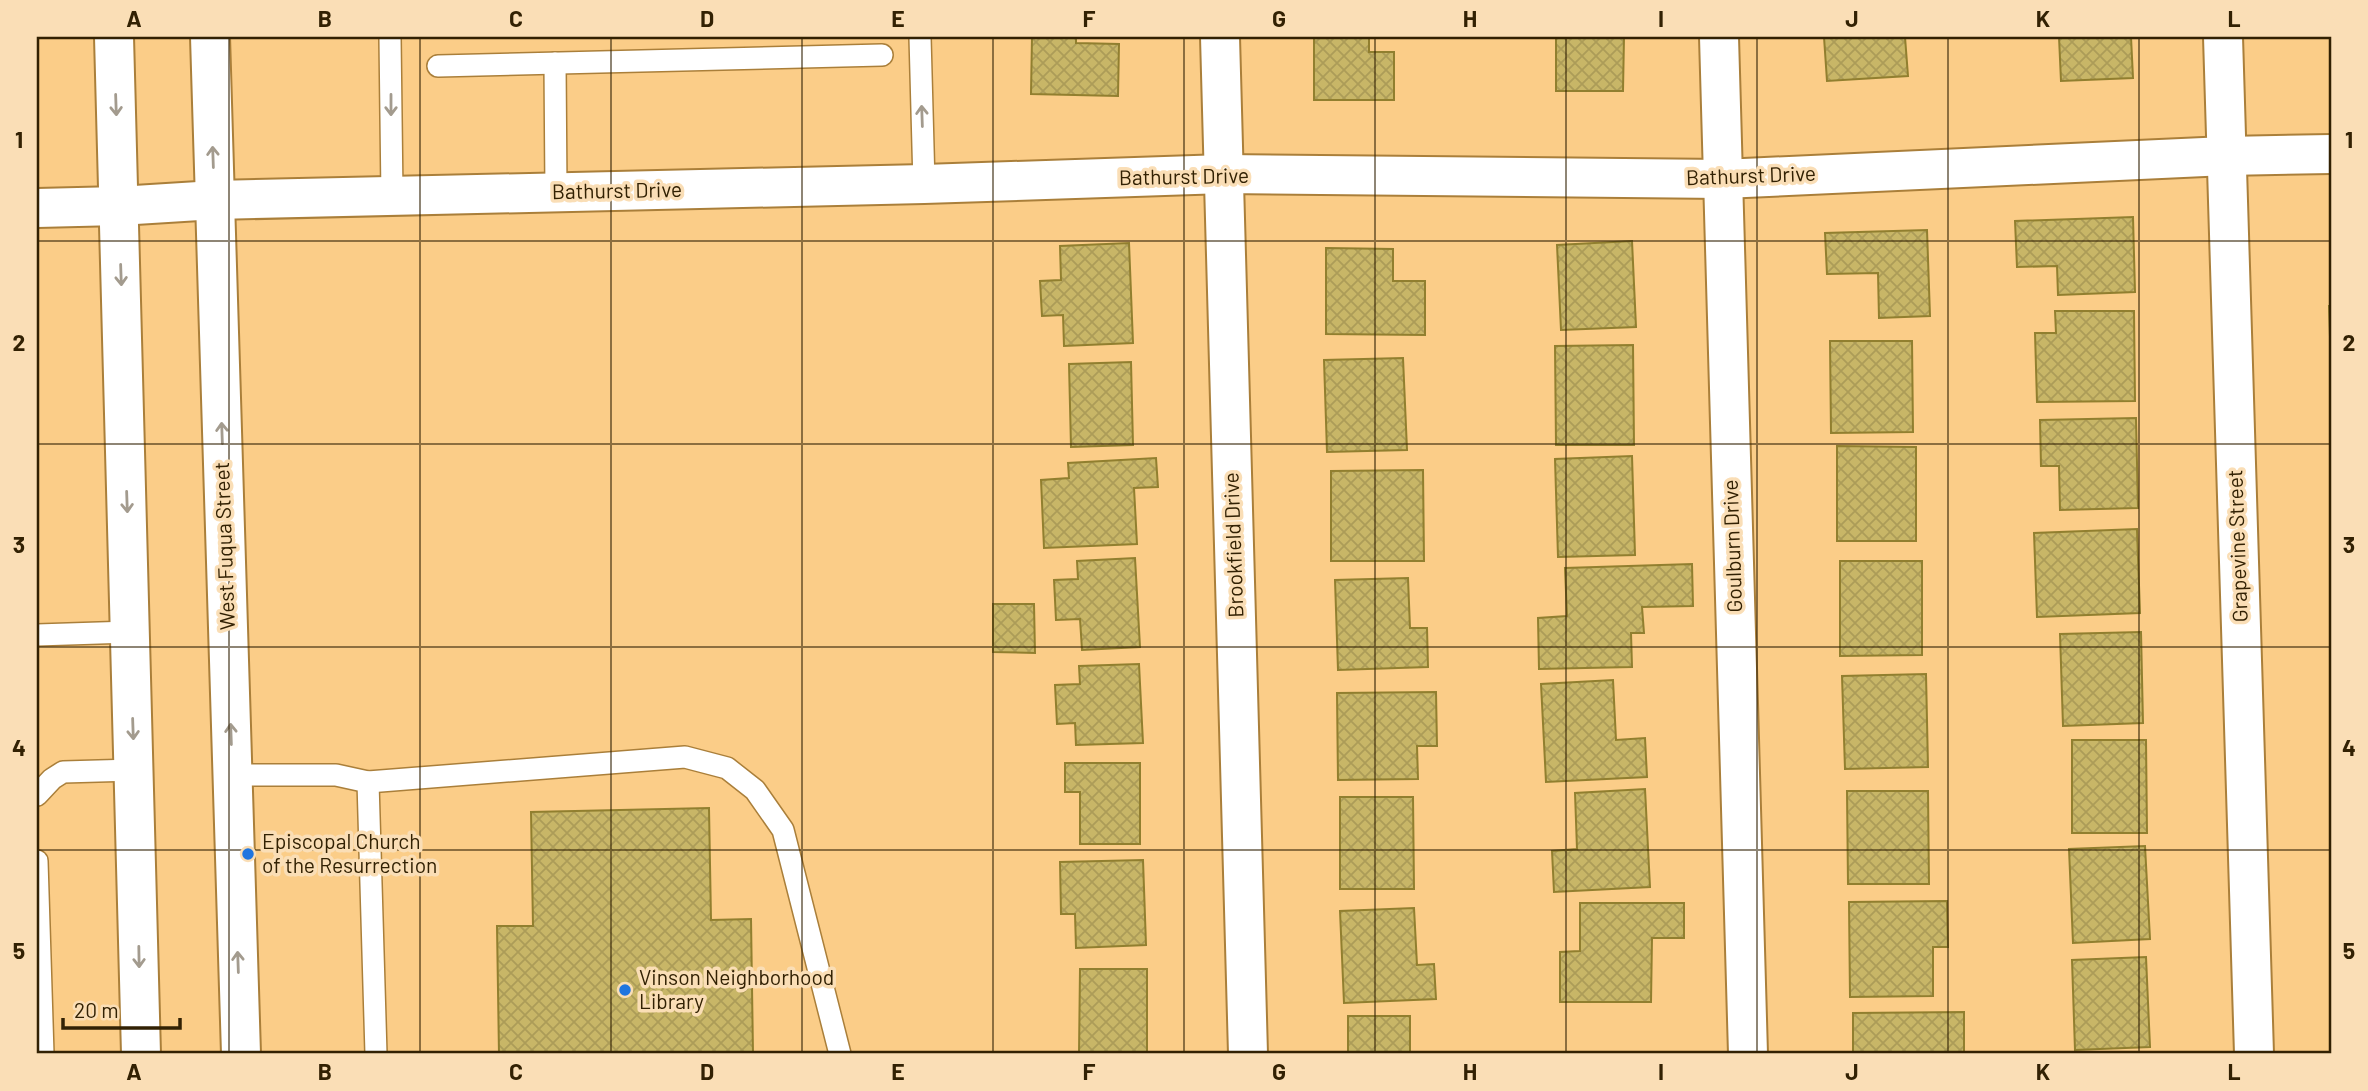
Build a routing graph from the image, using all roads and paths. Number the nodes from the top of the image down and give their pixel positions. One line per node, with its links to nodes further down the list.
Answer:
1 (114, 37): 19 (street, one-way to 19)
2 (209, 37): 18 (street, West Fuqua Street, one-way to 2)
3 (390, 37): 17 (lane, one-way to 17)
4 (920, 37): 15 (lane, one-way to 4)
5 (1220, 37): 13 (street, Brookfield Drive)
6 (1719, 37): 14 (street, Goulburn Drive)
7 (2223, 37): 12 (street, Grapevine Street)
8 (882, 55): 9 (lane)
9 (555, 63): 10 (lane); 16 (lane)
10 (438, 65)
11 (2331, 154): 12 (street, Bathurst Drive)
12 (2226, 156): 14 (street, Bathurst Drive); 35 (street, Grapevine Street)
13 (1224, 174): 14 (street, Bathurst Drive); 15 (street, Bathurst Drive); 33 (street, Brookfield Drive)
14 (1723, 179): 34 (street, Goulburn Drive)
15 (925, 184): 16 (street, Bathurst Drive)
16 (556, 192): 17 (street, Bathurst Drive)
17 (392, 196): 18 (street, Bathurst Drive)
18 (215, 200): 19 (street, Bathurst Drive); 24 (street, West Fuqua Street, one-way to 18)
19 (119, 206): 20 (street, Bathurst Drive); 21 (street, one-way to 21)
20 (37, 208)
21 (130, 632): 22 (lane); 23 (street, one-way to 23)
22 (37, 635)
23 (134, 771): 26 (lane); 29 (street, one-way to 29)
24 (232, 775): 25 (lane); 30 (street, West Fuqua Street, one-way to 24)
25 (368, 782): 31 (lane); 32 (lane)
26 (37, 794)
27 (37, 861): 28 (lane)
28 (43, 1054)
29 (141, 1054)
30 (241, 1054)
31 (376, 1054)
32 (840, 1054)
33 (1248, 1054)
34 (1748, 1054)
35 (2254, 1054)

